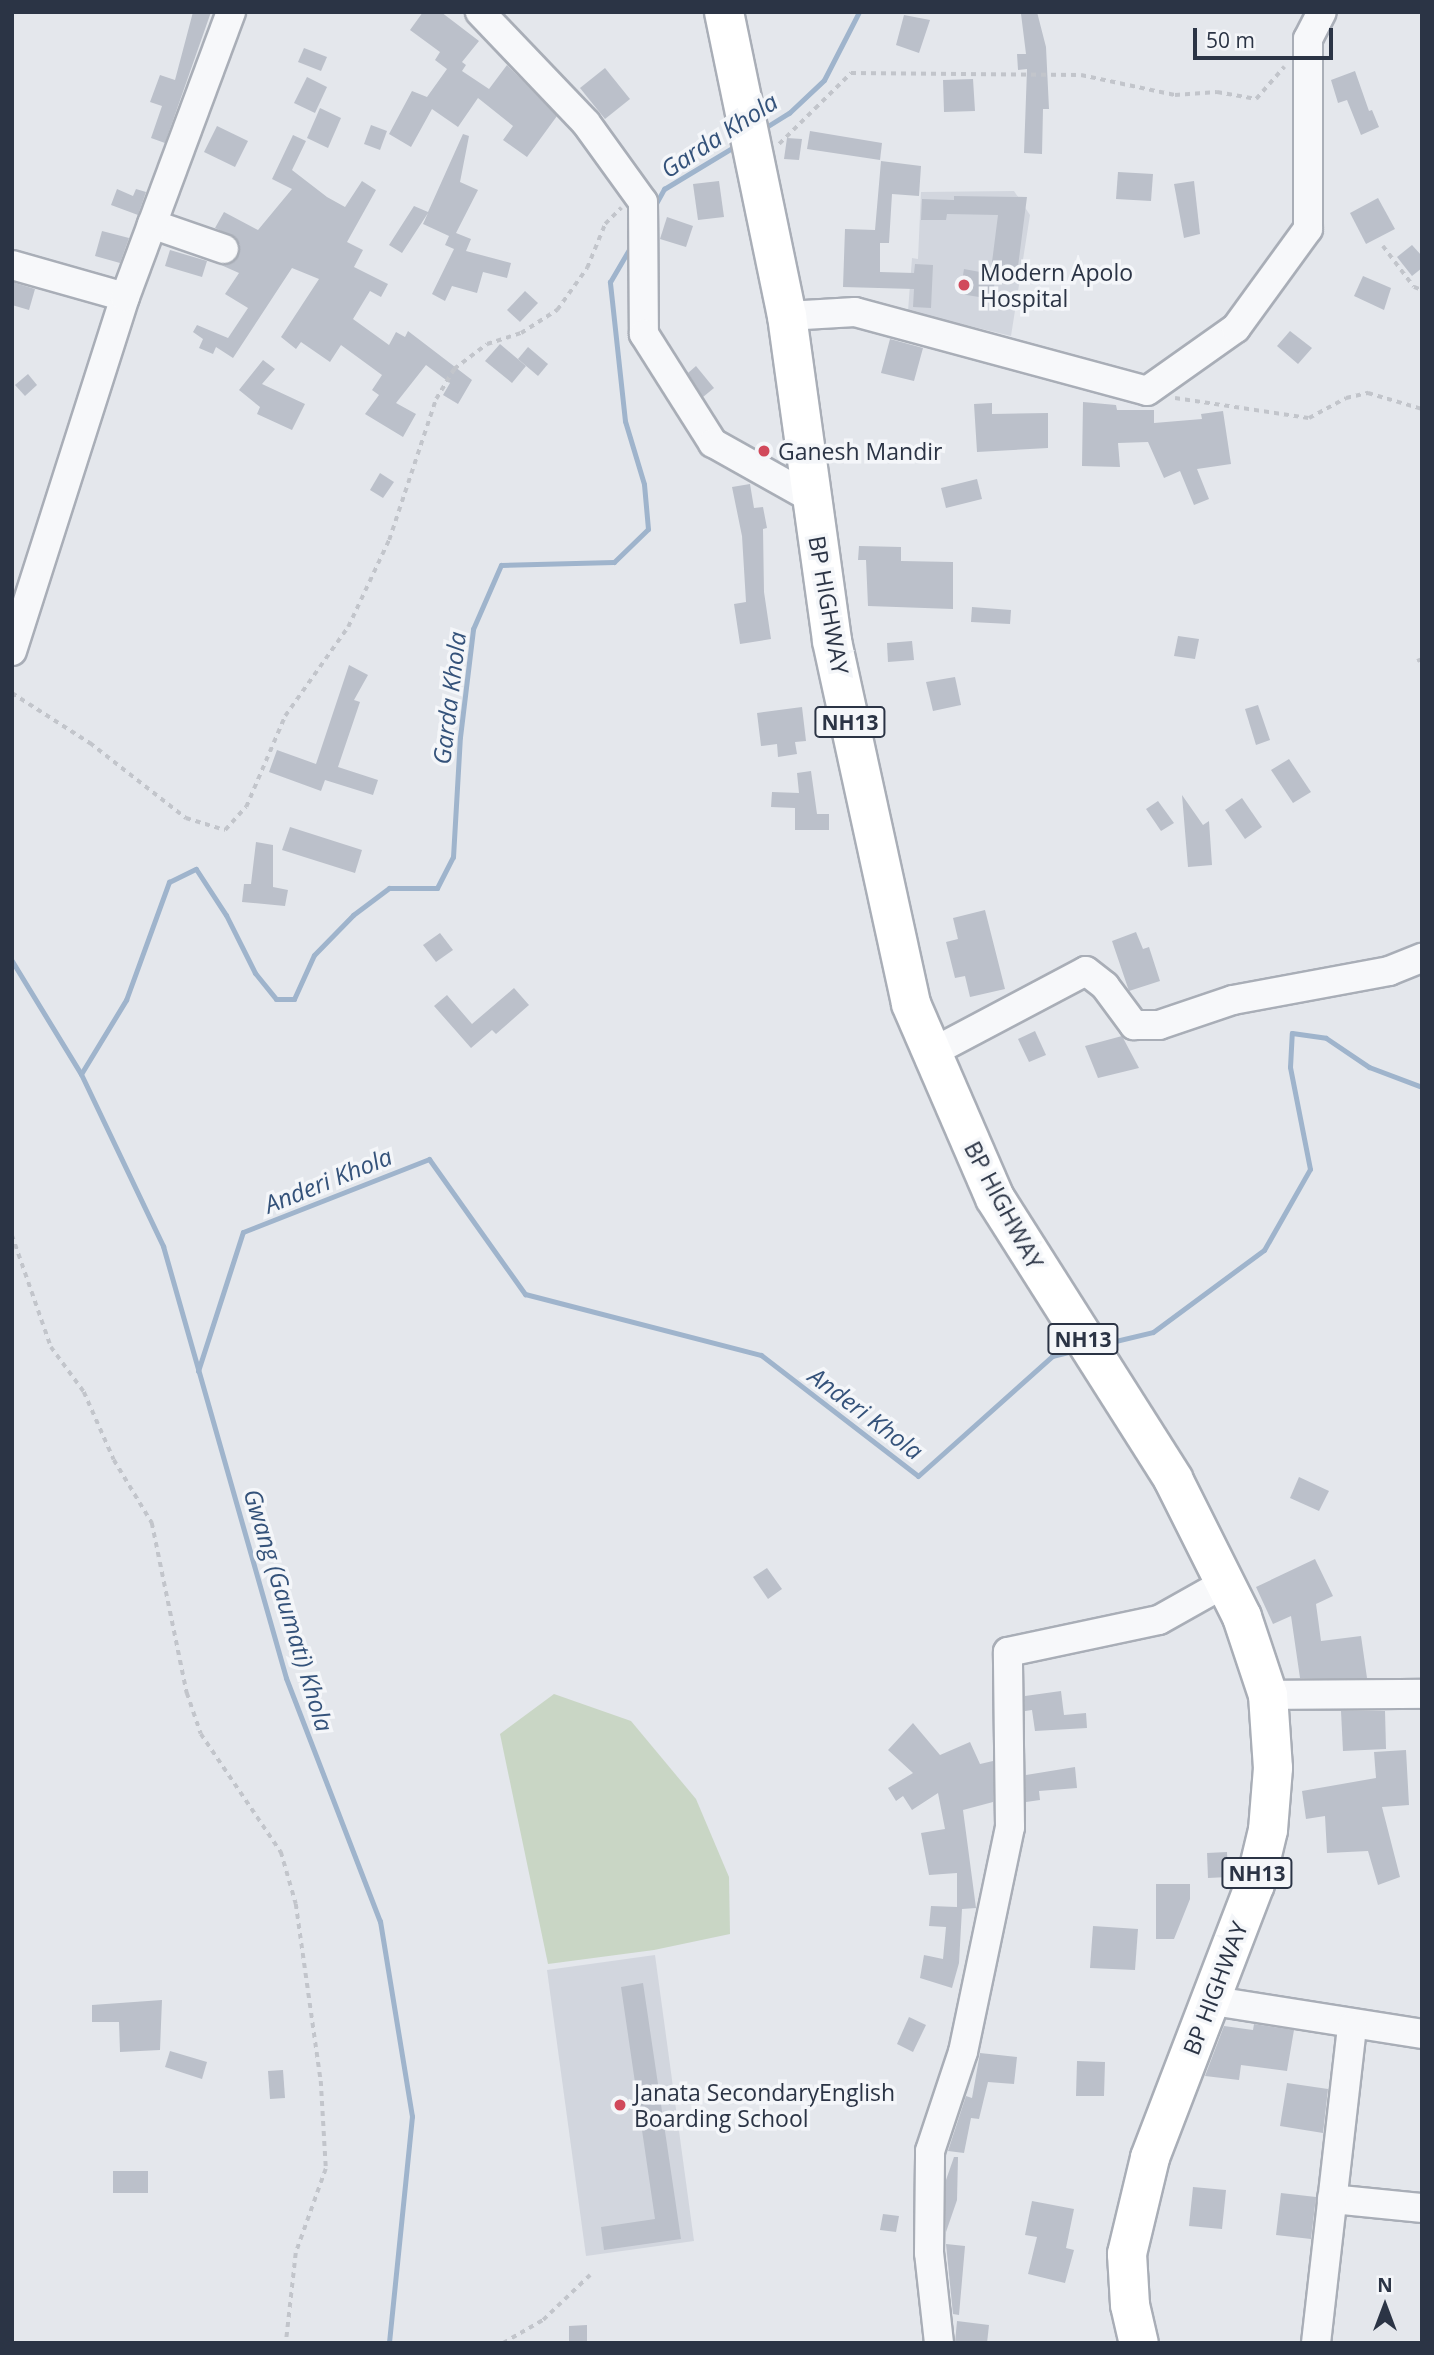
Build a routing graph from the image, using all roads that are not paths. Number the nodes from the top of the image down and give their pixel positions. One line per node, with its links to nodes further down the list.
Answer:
1 (231, 12): 5 (street)
2 (480, 12): 10 (street)
3 (724, 12): 9 (highway, BP HIGHWAY / NH13)
4 (1322, 12): 9 (street)
5 (152, 224): 6 (street); 8 (street)
6 (224, 249)
7 (12, 265): 8 (street)
8 (125, 297): 11 (street)
9 (786, 316): 10 (highway, BP HIGHWAY / NH13)
10 (811, 498): 13 (highway, BP HIGHWAY / NH13)
11 (12, 651)
12 (1422, 958): 13 (street)
13 (931, 1054): 14 (highway, BP HIGHWAY / NH13)
14 (1225, 1583): 16 (highway, BP HIGHWAY / NH13); 22 (street)
15 (1422, 1694): 16 (street)
16 (1268, 1695): 17 (highway, BP HIGHWAY / NH13)
17 (1208, 2000): 18 (street); 23 (highway, BP HIGHWAY / NH13)
18 (1352, 2026): 19 (street); 20 (street)
19 (1422, 2034)
20 (1332, 2199): 21 (street); 24 (street)
21 (1422, 2208)
22 (939, 2343)
23 (1139, 2343)
24 (1316, 2343)

